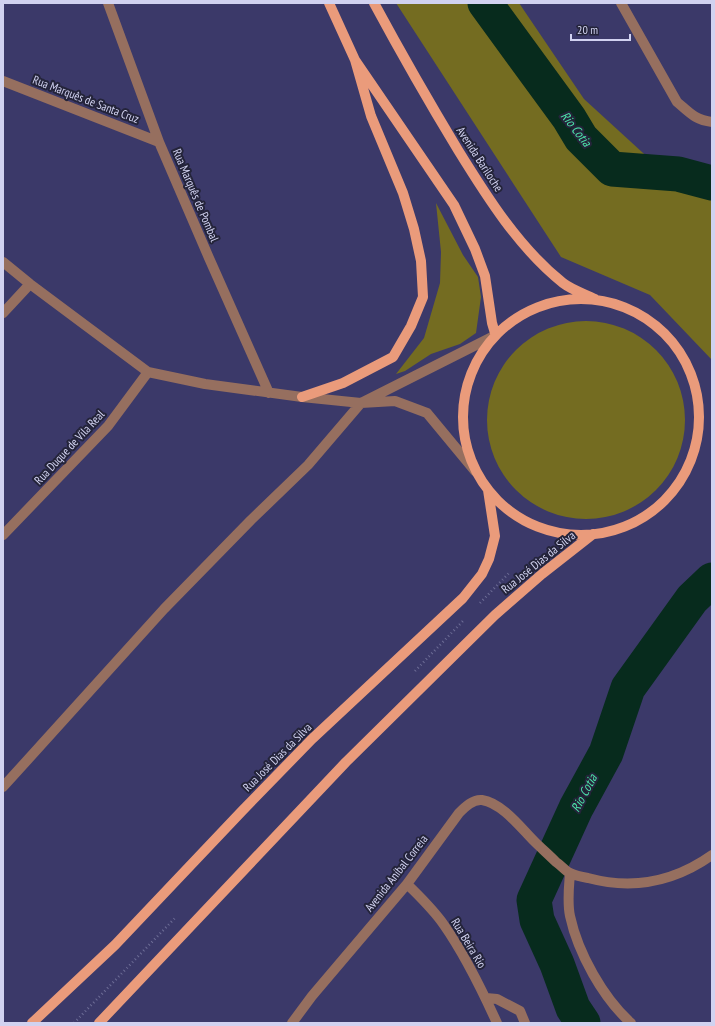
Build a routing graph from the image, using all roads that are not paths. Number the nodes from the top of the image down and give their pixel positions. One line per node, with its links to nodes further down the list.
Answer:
1 (108, 3): 8 (street, Rua Marquês de Pombal)
2 (329, 3): 5 (main road)
3 (374, 3): 11 (main road, Avenida Bariloche)
4 (621, 3): 7 (street)
5 (355, 60): 13 (main road); 16 (main road)
6 (3, 81): 8 (street, Rua Marquês de Santa Cruz)
7 (712, 122)
8 (159, 142): 15 (street, Rua Marquês de Pombal)
9 (3, 262): 10 (street)
10 (30, 284): 12 (street); 14 (street)
11 (597, 300): 13 (main road); 20 (main road)
12 (3, 313)
13 (493, 335): 17 (street); 18 (main road)
14 (148, 372): 15 (street); 21 (street, Rua Duque de Vila Real)
15 (270, 392): 16 (street)
16 (302, 397): 17 (street)
17 (361, 404): 18 (street); 22 (street)
18 (475, 471): 19 (main road)
19 (488, 490): 20 (main road); 27 (main road, Rua José Dias da Silva)
20 (593, 534): 28 (main road, Rua José Dias da Silva)
21 (3, 535)
22 (3, 787)
23 (712, 856): 24 (street)
24 (570, 873): 25 (street, Avenida Aníbal Correia); 32 (street)
25 (406, 884): 26 (street, Rua Beira Rio); 29 (street, Avenida Aníbal Correia)
26 (486, 998): 30 (street, Rua Beira Rio); 31 (street)
27 (32, 1023)
28 (99, 1023)
29 (292, 1023)
30 (497, 1023)
31 (524, 1023)
32 (631, 1023)

